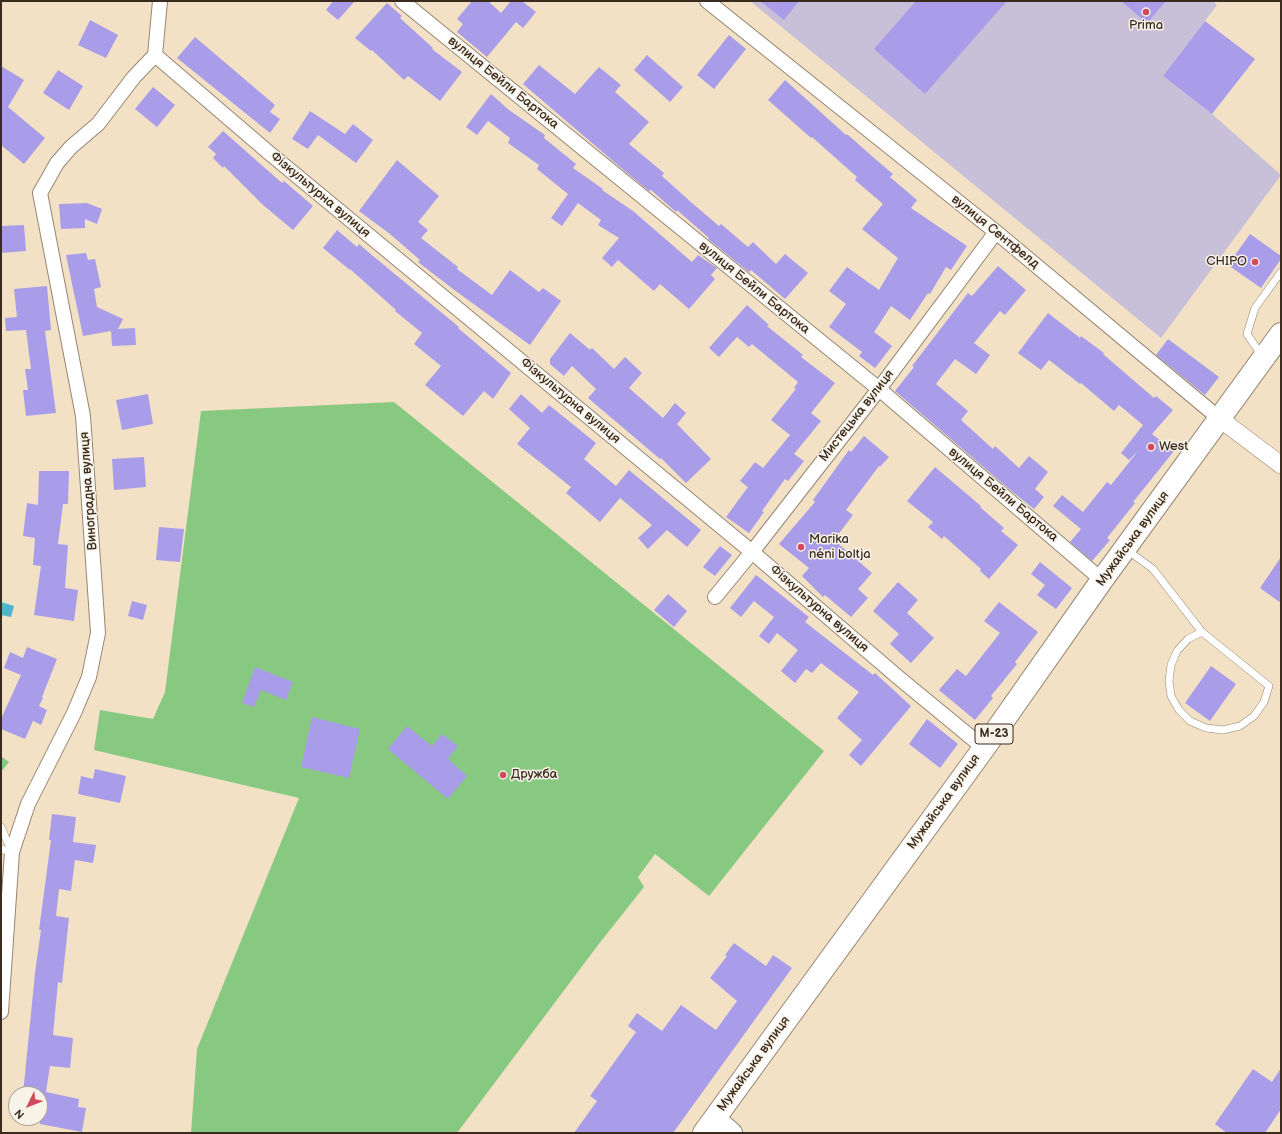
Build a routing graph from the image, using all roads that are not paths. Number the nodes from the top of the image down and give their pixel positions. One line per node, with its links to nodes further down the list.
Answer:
1 (160, 1): 4 (street)
2 (402, 1): 9 (street, вулиця Бейли Бартока)
3 (708, 1): 5 (street, вулиця Сентфелд)
4 (155, 55): 13 (street, Фізкультурна вулиця); 19 (street, Виноградна вулиця)
5 (996, 232): 9 (street, Мистецька вулиця); 10 (street, вулиця Сентфелд)
6 (1281, 272): 8 (lane)
7 (1281, 334): 8 (highway, Мужайська вулиця / М-23)
8 (1264, 358): 10 (highway, Мужайська вулиця / М-23)
9 (879, 389): 13 (street, Мистецька вулиця); 14 (street, вулиця Бейли Бартока)
10 (1220, 419): 11 (street, вулиця Сентфелд); 12 (highway, Мужайська вулиця / М-23)
11 (1281, 465)
12 (1125, 548): 14 (highway, Мужайська вулиця / М-23); 16 (lane)
13 (752, 552): 15 (street, Мистецька вулиця); 17 (street, Фізкультурна вулиця)
14 (1102, 580): 17 (highway, Мужайська вулиця / М-23)
15 (715, 597)
16 (1202, 632): 16 (lane)
17 (984, 748): 22 (highway, Мужайська вулиця / М-23)
18 (1, 828): 19 (lane)
19 (7, 851): 20 (street, Виноградна вулиця)
20 (4, 923): 21 (street, Виноградна вулиця)
21 (1, 1012)
22 (709, 1125): 23 (main road)
23 (732, 1133)

